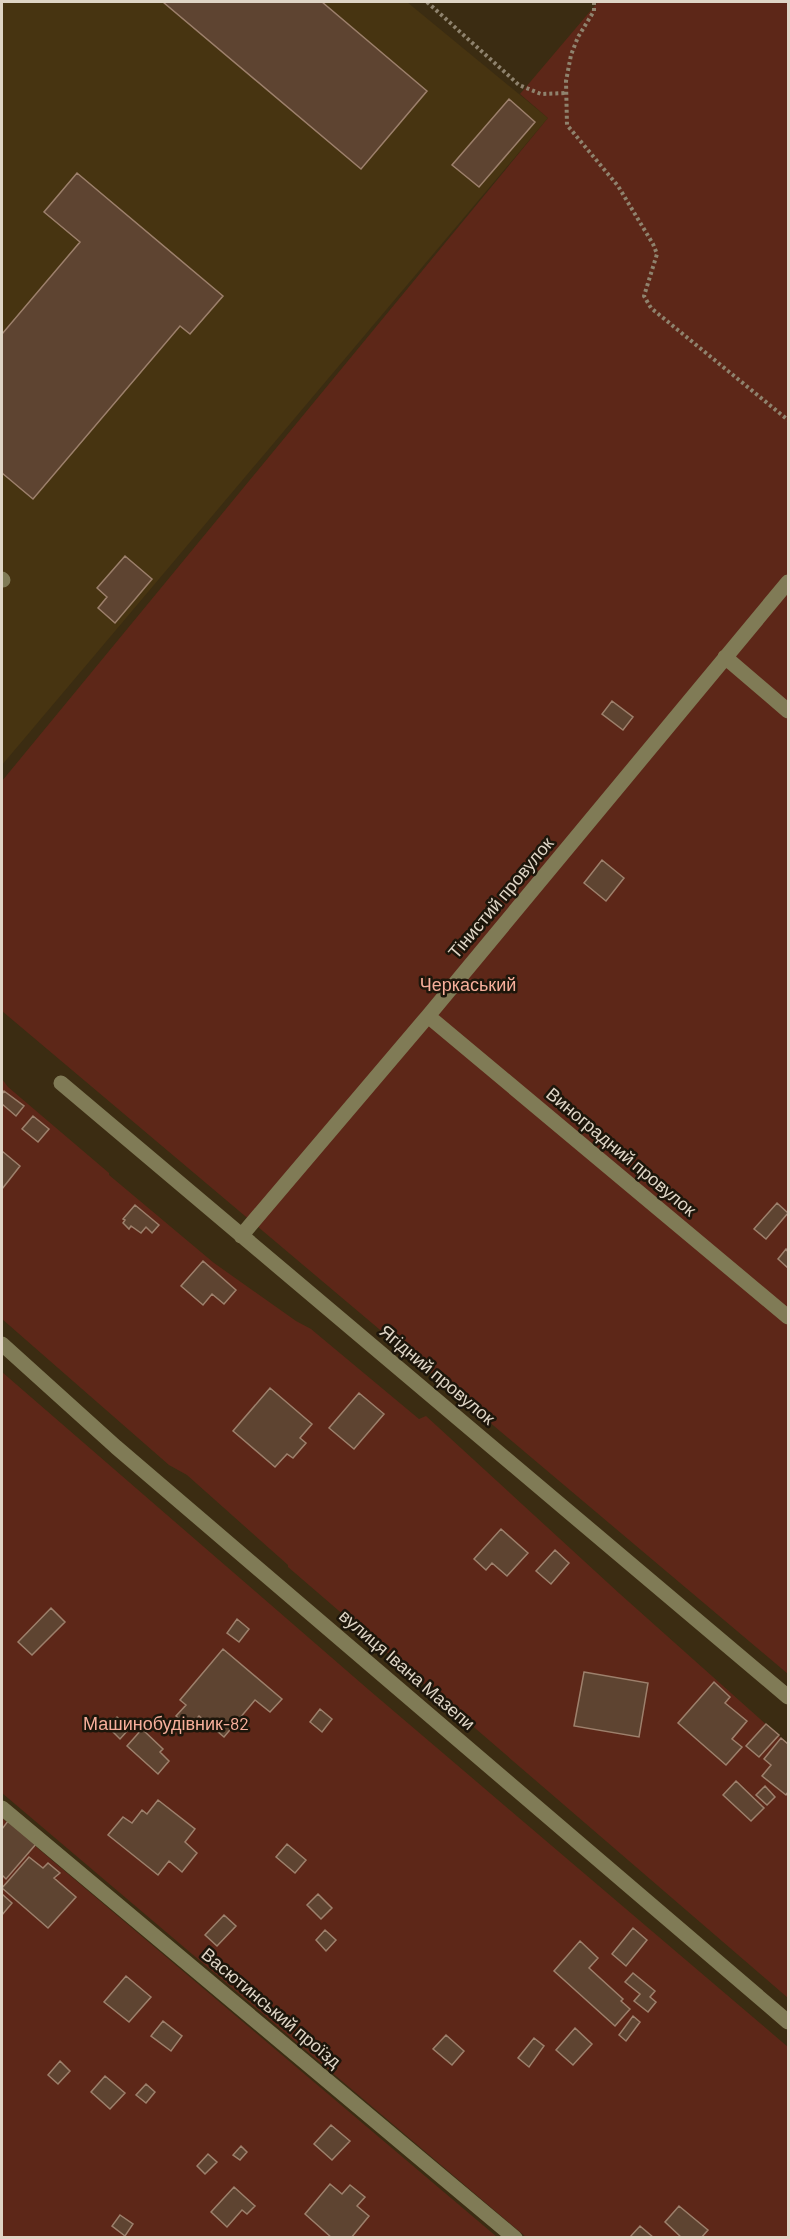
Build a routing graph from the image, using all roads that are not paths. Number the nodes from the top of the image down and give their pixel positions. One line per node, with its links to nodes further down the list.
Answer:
1 (789, 582): 2 (street, Тінистий провулок)
2 (725, 657): 3 (street); 4 (street, Тінистий провулок)
3 (789, 711)
4 (428, 1017): 6 (street, Тінистий провулок); 7 (street, Виноградний провулок)
5 (61, 1083): 6 (street, Ягідний провулок)
6 (241, 1236): 9 (street, Ягідний провулок)
7 (789, 1317)
8 (2, 1344): 11 (street, вулиця Івана Мазепи)
9 (789, 1697)
10 (2, 1808): 12 (street, Васютинський проїзд)
11 (789, 2022)
12 (515, 2238)

